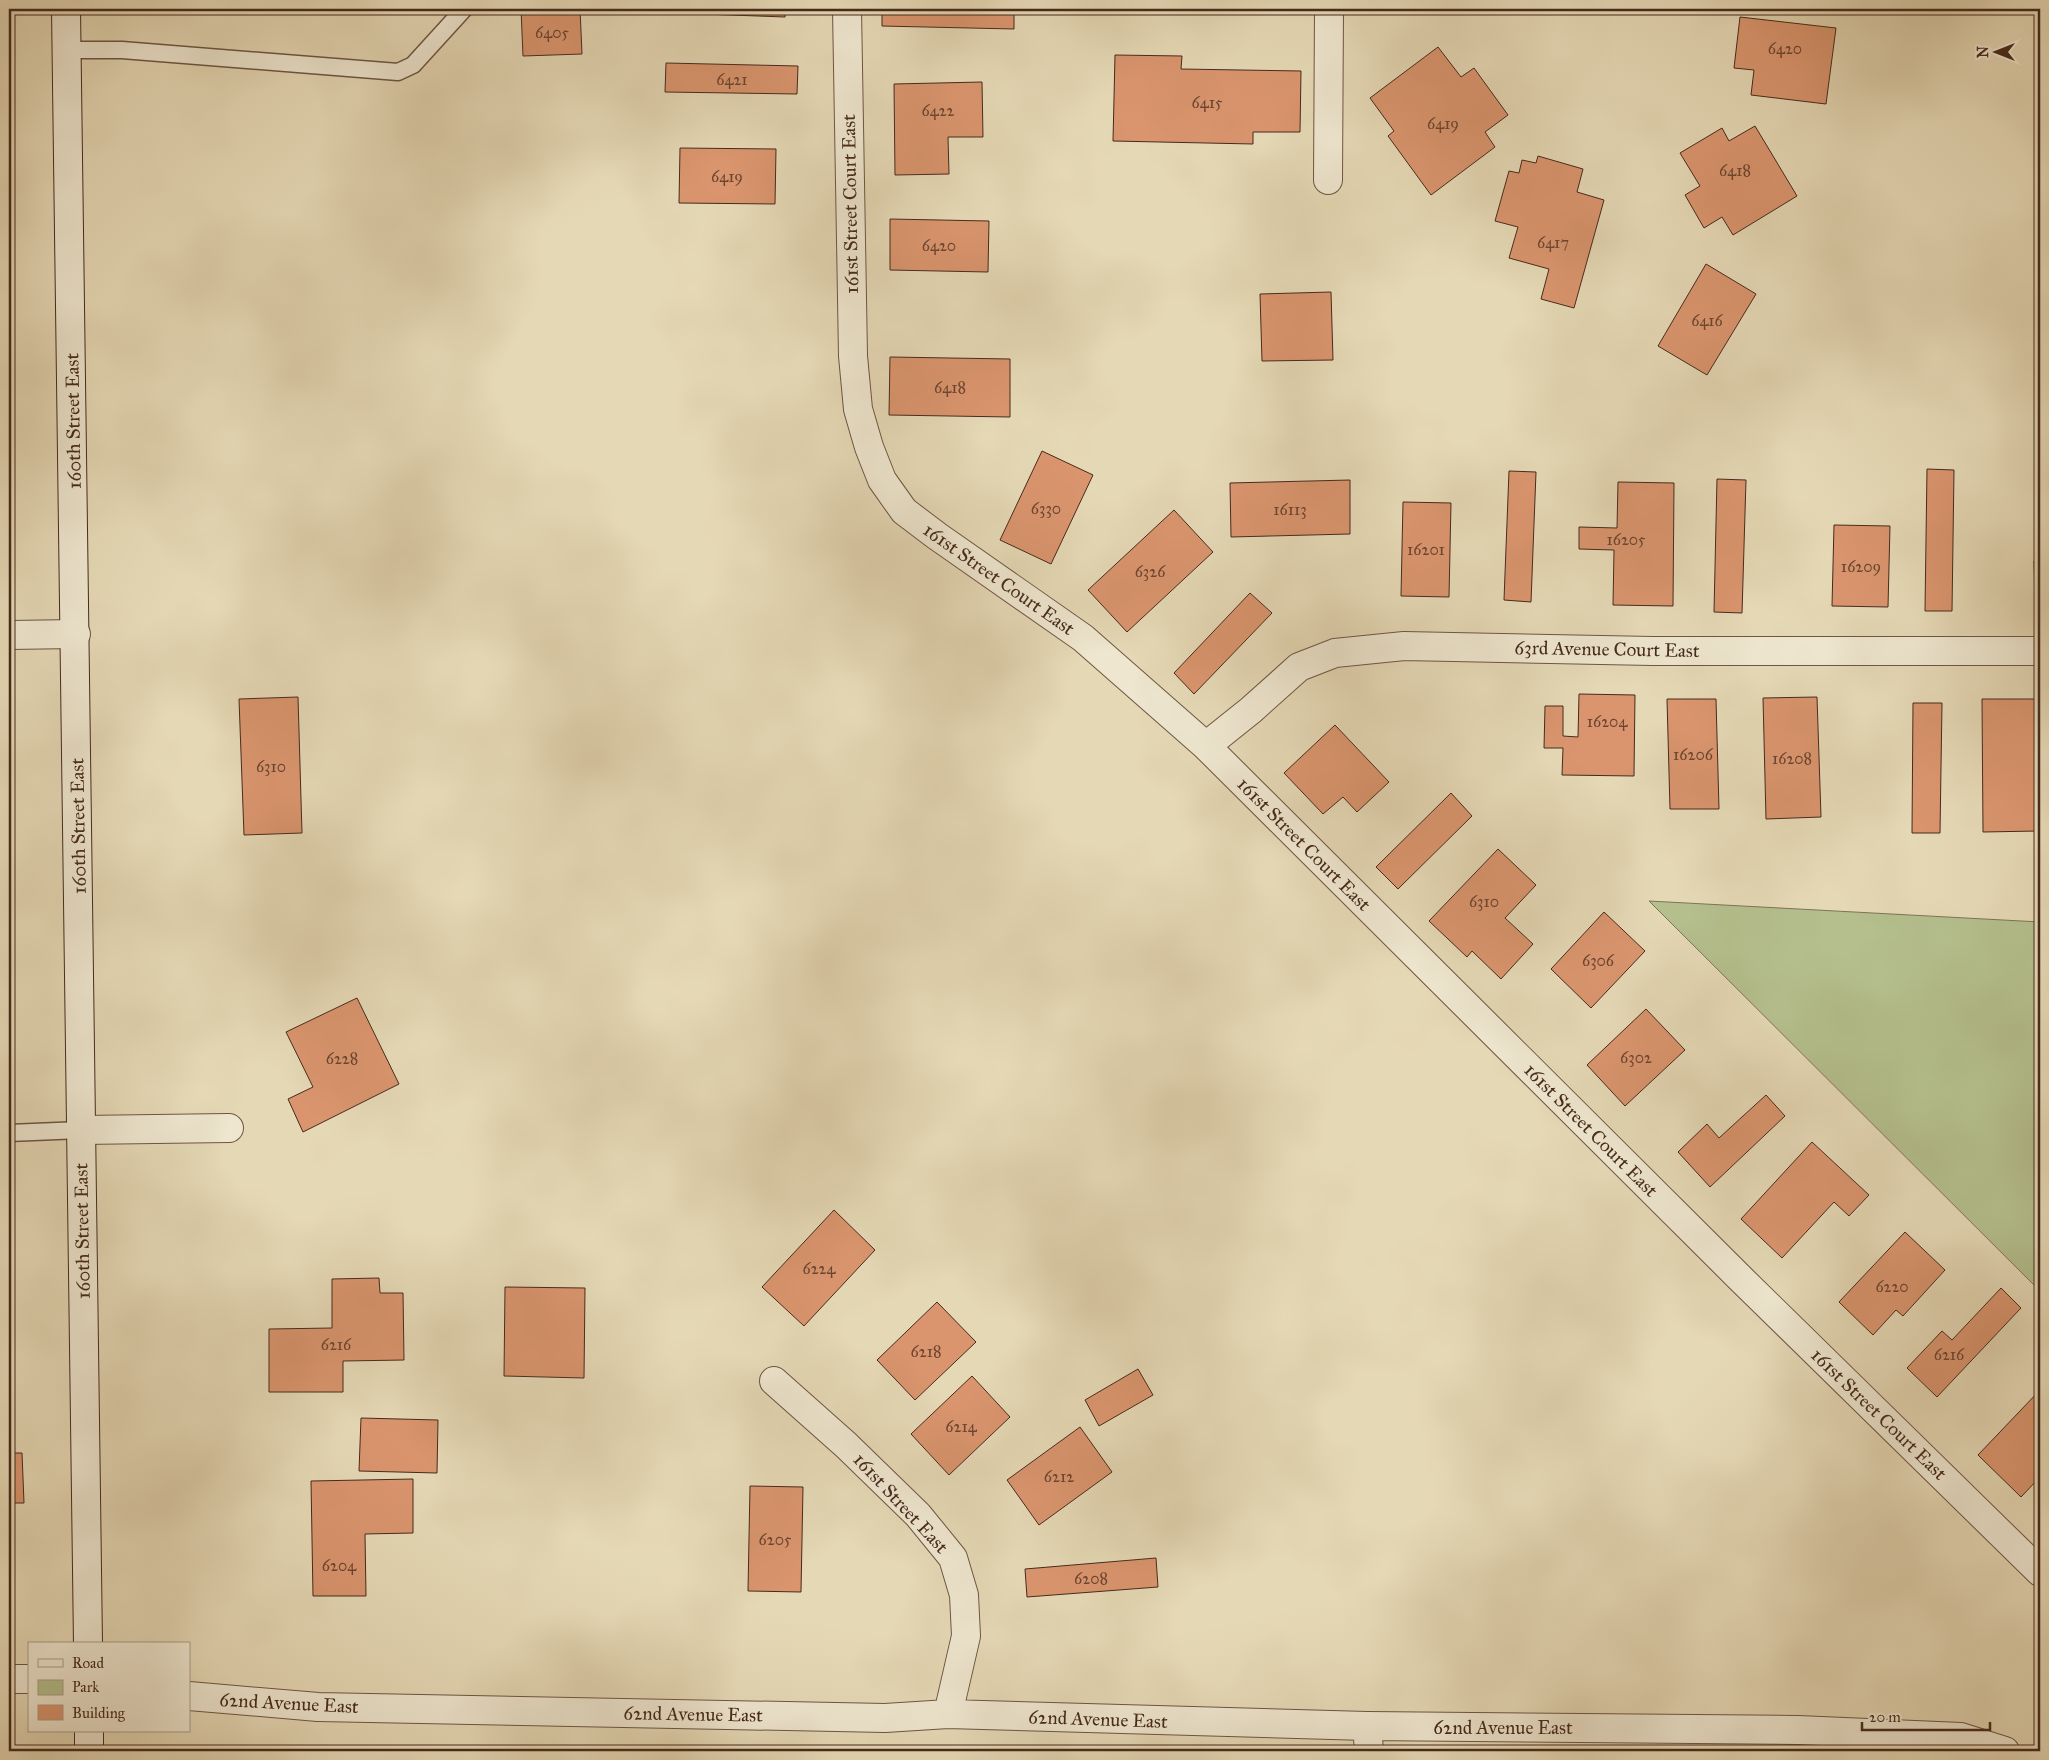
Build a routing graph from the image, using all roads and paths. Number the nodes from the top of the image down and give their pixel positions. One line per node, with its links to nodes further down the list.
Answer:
1 (66, 9): 5 (street, 160th Street East)
2 (464, 9): 5 (lane)
3 (847, 9): 10 (street, 161st Street Court East)
4 (1329, 9): 6 (street)
5 (66, 50): 7 (street, 160th Street East)
6 (1328, 180)
7 (76, 634): 8 (street); 12 (street, 160th Street East)
8 (9, 635)
9 (2040, 650): 10 (street, 63rd Avenue Court East)
10 (1206, 746): 15 (street, 161st Street Court East)
11 (229, 1128): 12 (street)
12 (81, 1130): 13 (lane); 16 (street, 160th Street East)
13 (9, 1133)
14 (774, 1381): 20 (street, 161st Street East)
15 (2040, 1572)
16 (88, 1642)
17 (9, 1679): 18 (street)
18 (28, 1679)
19 (190, 1696): 20 (street, 62nd Avenue East)
20 (948, 1714): 22 (street, 62nd Avenue East)
21 (89, 1732): 23 (street)
22 (1368, 1739): 24 (street, 62nd Avenue East)
23 (90, 1751)
24 (2005, 1751)

